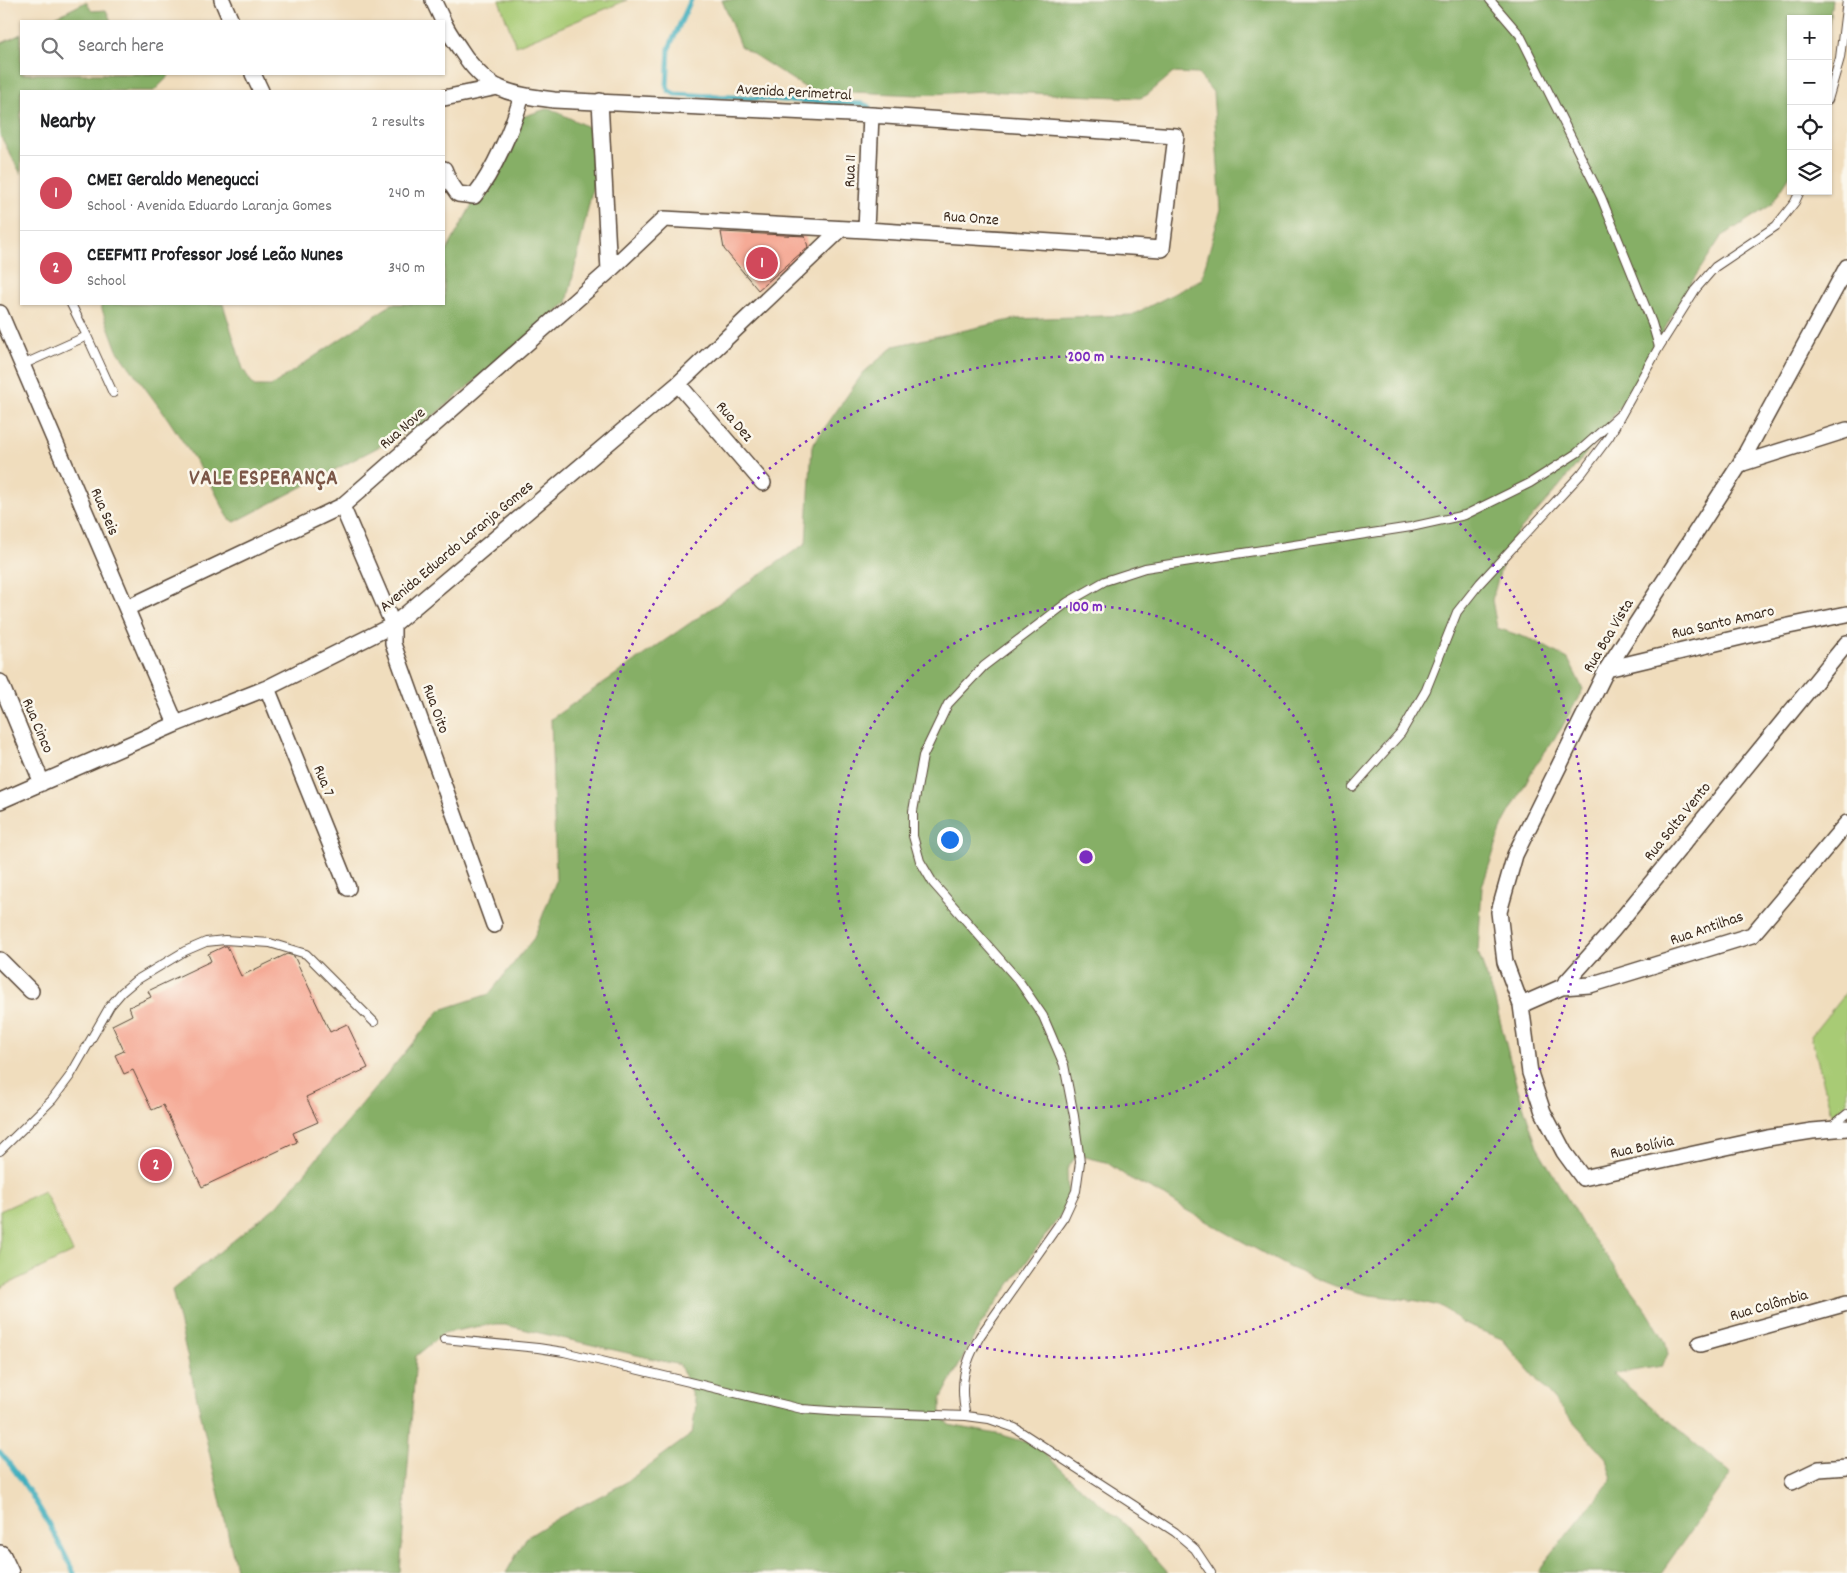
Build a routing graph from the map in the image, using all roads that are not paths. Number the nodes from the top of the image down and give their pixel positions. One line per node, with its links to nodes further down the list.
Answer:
1 (222, 0): 5 (street)
2 (433, 0): 6 (street, Avenida Perimetral)
3 (1490, 0): 27 (lane)
4 (1846, 0): 9 (lane)
5 (231, 20)
6 (442, 20)
7 (445, 25): 10 (street, Avenida Perimetral)
8 (253, 75): 11 (street)
9 (1832, 86)
10 (498, 87): 12 (street, Avenida Perimetral); 13 (street)
11 (261, 90)
12 (522, 96): 14 (street, Avenida Perimetral); 17 (street)
13 (445, 98)
14 (600, 101): 15 (street, Avenida Perimetral); 23 (street)
15 (871, 115): 16 (street, Avenida Perimetral); 21 (street, Rua 11)
16 (1176, 136): 21 (street, Rua Onze)
17 (445, 171)
18 (1798, 195): 27 (lane)
19 (664, 219): 20 (street, Rua Onze); 23 (street, Rua Nove)
20 (841, 229): 21 (street, Rua Onze); 29 (street, Avenida Eduardo Laranja Gomes)
21 (866, 230)
22 (1847, 267): 33 (street, Rua Boa Vista)
23 (609, 271): 35 (street, Rua Nove)
24 (72, 305): 26 (lane)
25 (0, 313): 28 (street, Rua Seis)
26 (87, 336): 28 (lane); 30 (lane)
27 (1659, 347): 31 (lane)
28 (22, 365): 36 (street, Rua Seis)
29 (678, 384): 34 (street, Rua Dez); 38 (street, Avenida Eduardo Laranja Gomes)
30 (113, 393)
31 (1622, 413): 45 (lane); 63 (lane)
32 (1847, 430): 33 (street)
33 (1740, 464): 40 (street, Rua Boa Vista)
34 (763, 483)
35 (342, 506): 36 (street, Rua Nove); 38 (street, Rua Oito)
36 (127, 608): 43 (street, Rua Seis)
37 (1847, 614): 40 (street, Rua Santo Amaro)
38 (393, 625): 42 (street, Avenida Eduardo Laranja Gomes); 49 (street, Rua Oito)
39 (1847, 644): 51 (street, Rua Solta Vento)
40 (1607, 669): 53 (street, Rua Boa Vista)
41 (0, 682): 44 (street, Rua Cinco)
42 (266, 688): 43 (street, Avenida Eduardo Laranja Gomes); 48 (street, Rua 7)
43 (176, 724): 44 (street, Avenida Eduardo Laranja Gomes)
44 (42, 783): 46 (street, Avenida Eduardo Laranja Gomes)
45 (1353, 787)
46 (0, 801)
47 (1847, 823): 51 (street, Rua Antilhas)
48 (348, 888)
49 (494, 925)
50 (0, 960): 52 (street)
51 (1562, 987): 53 (street, Rua Solta Vento)
52 (31, 991)
53 (1522, 1005): 55 (street, Rua Boa Vista)
54 (374, 1022): 59 (lane)
55 (1527, 1052): 58 (street, Rua Bolívia)
56 (1847, 1114): 58 (lane)
57 (1847, 1128): 58 (street, Rua Bolívia)
58 (1827, 1129)
59 (0, 1151)
60 (1847, 1303): 62 (street, Rua Colômbia)
61 (444, 1340): 63 (lane)
62 (1700, 1344)
63 (966, 1416): 68 (lane)
64 (1847, 1467): 65 (street)
65 (1792, 1482)
66 (0, 1556): 67 (street)
67 (8, 1573)
68 (1211, 1573)

